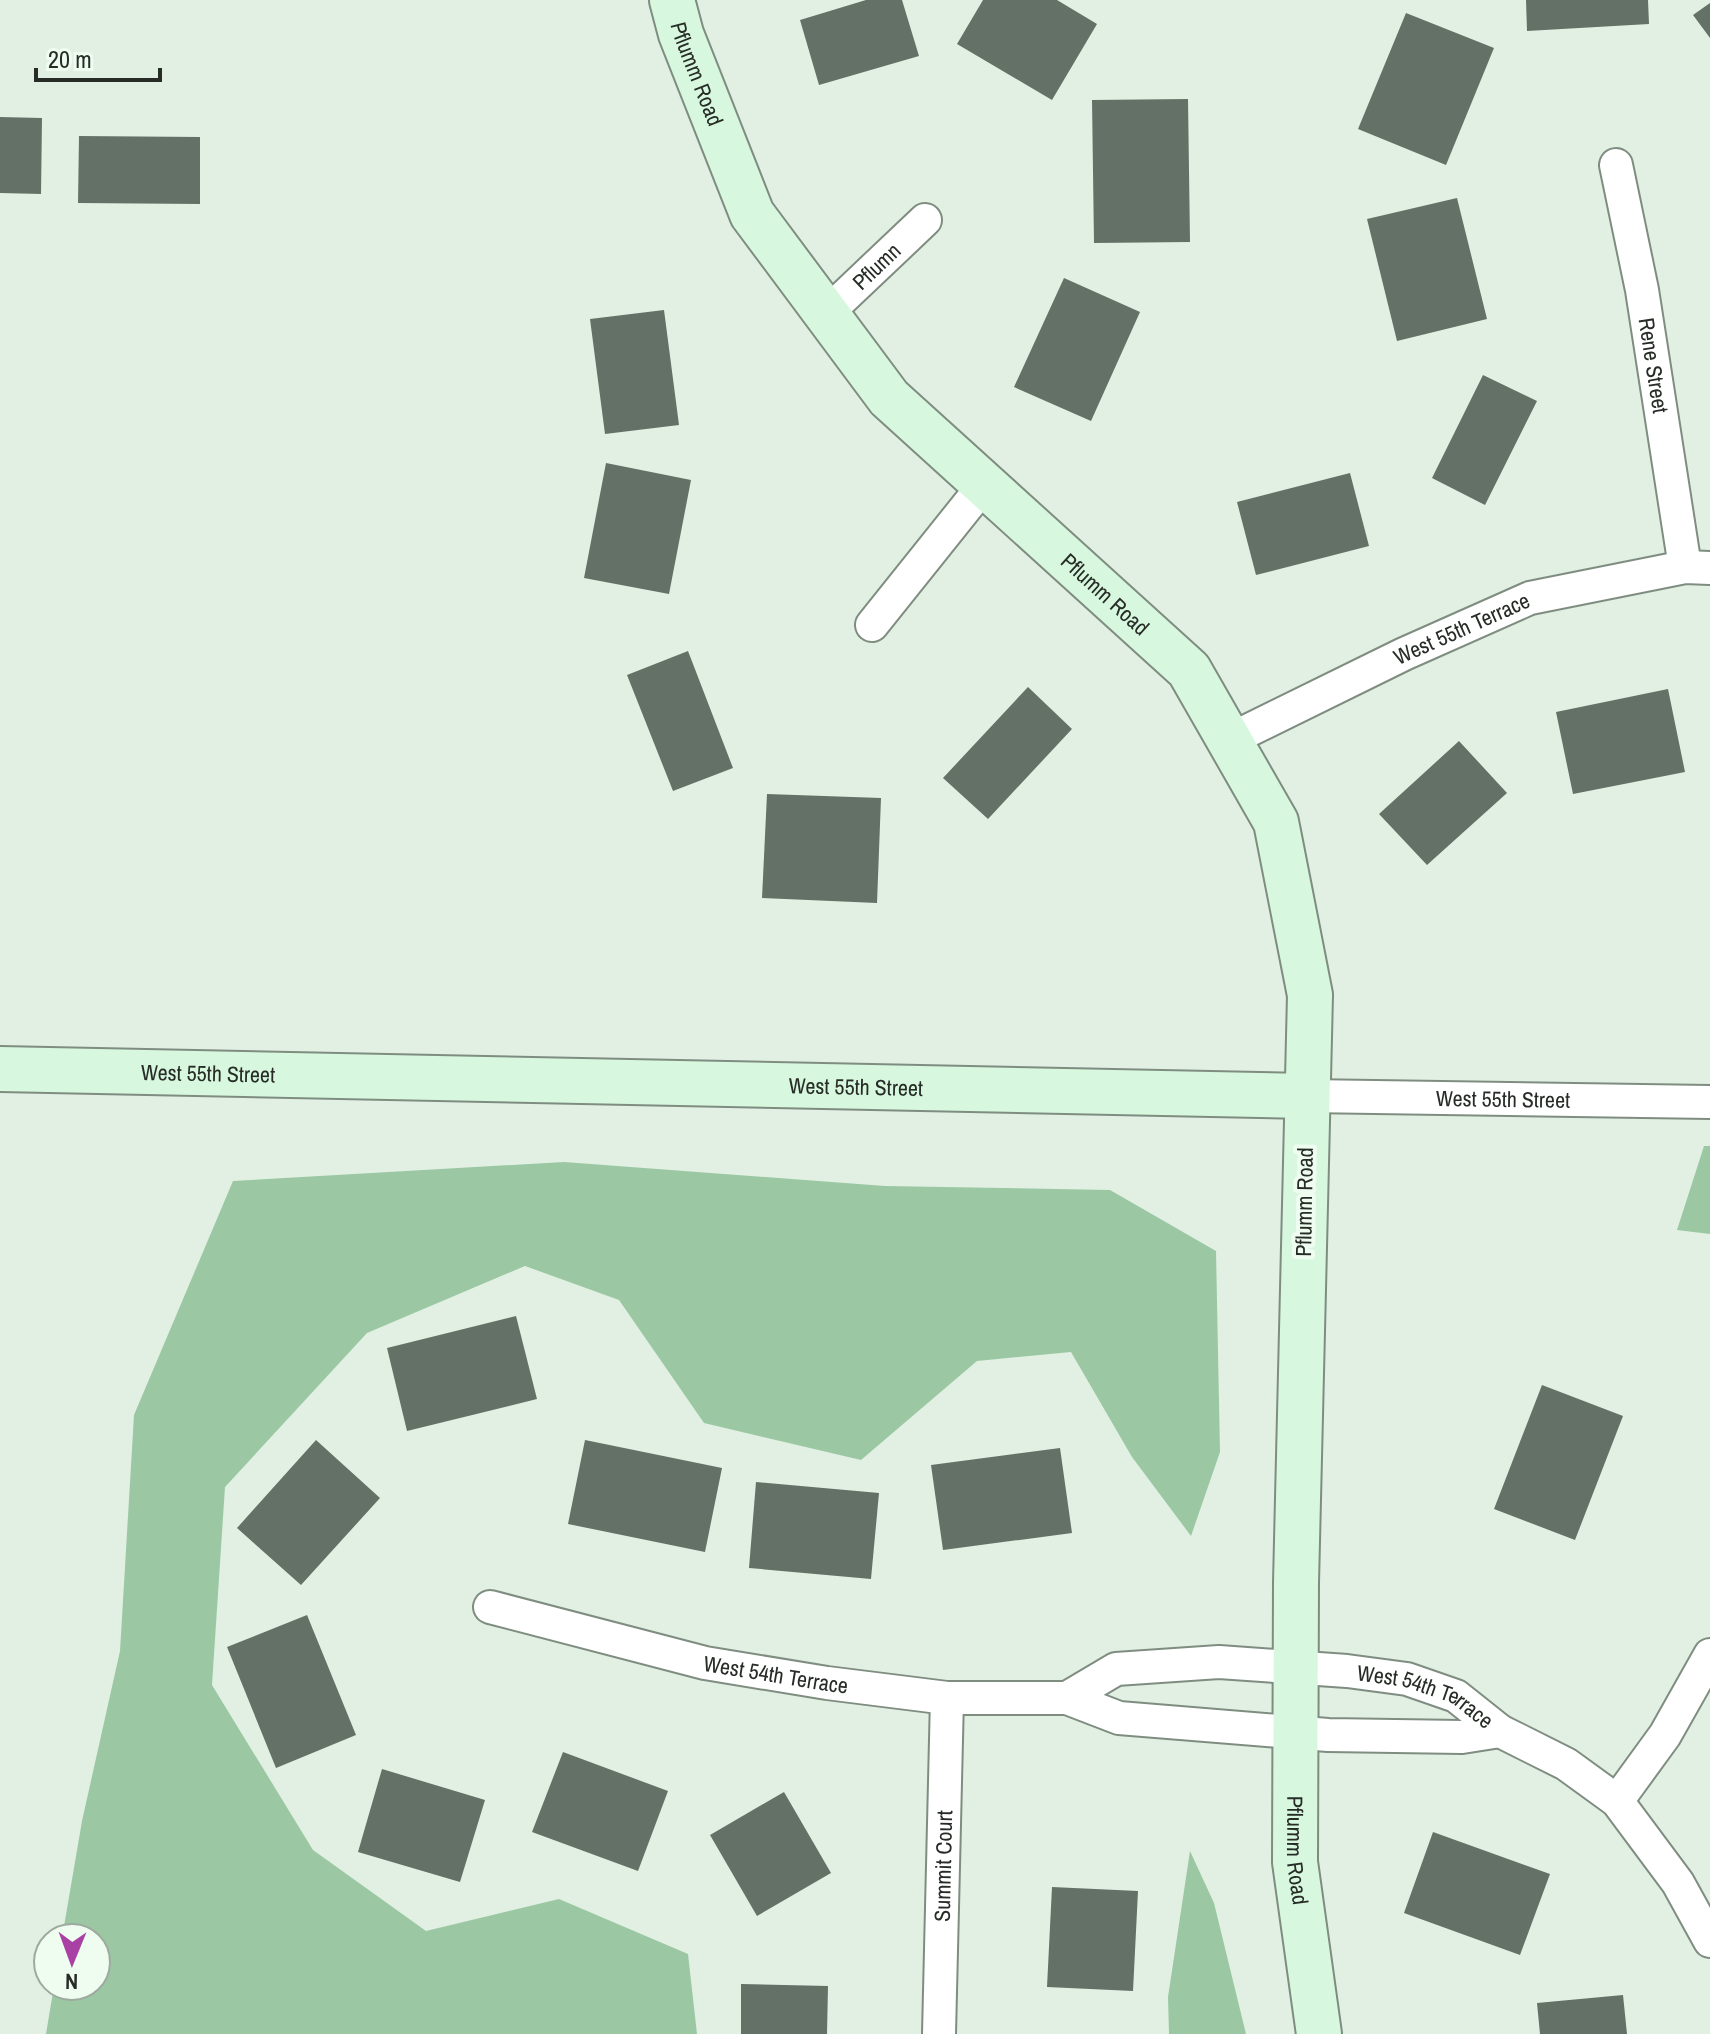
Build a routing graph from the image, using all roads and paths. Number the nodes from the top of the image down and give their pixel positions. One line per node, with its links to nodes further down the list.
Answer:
1 (672, 0): 4 (main road, Pflumm Road)
2 (1616, 165): 6 (street, Rene Street)
3 (925, 220): 4 (street, Pflumn)
4 (827, 313): 5 (main road, Pflumm Road)
5 (984, 485): 7 (street); 8 (main road, Pflumm Road)
6 (1698, 568): 8 (street, West 55th Terrace)
7 (872, 625)
8 (1229, 740): 10 (main road, Pflumm Road)
9 (0, 1069): 10 (main road, West 55th Street)
10 (1307, 1096): 11 (street, West 55th Street); 14 (main road, Pflumm Road)
11 (1710, 1102)
12 (490, 1607): 15 (street, West 54th Terrace)
13 (1710, 1655): 19 (street)
14 (1296, 1667): 16 (street, West 54th Terrace); 17 (street, West 54th Terrace); 18 (main road, Pflumm Road)
15 (947, 1698): 16 (street, West 54th Terrace); 21 (street, Summit Court)
16 (1067, 1698): 18 (street, West 54th Terrace)
17 (1500, 1731): 18 (street, West 54th Terrace); 19 (street, West 54th Terrace)
18 (1296, 1733): 22 (main road, Pflumm Road)
19 (1617, 1801): 20 (street, West 54th Terrace)
20 (1710, 1941)
21 (939, 2034)
22 (1319, 2034)

